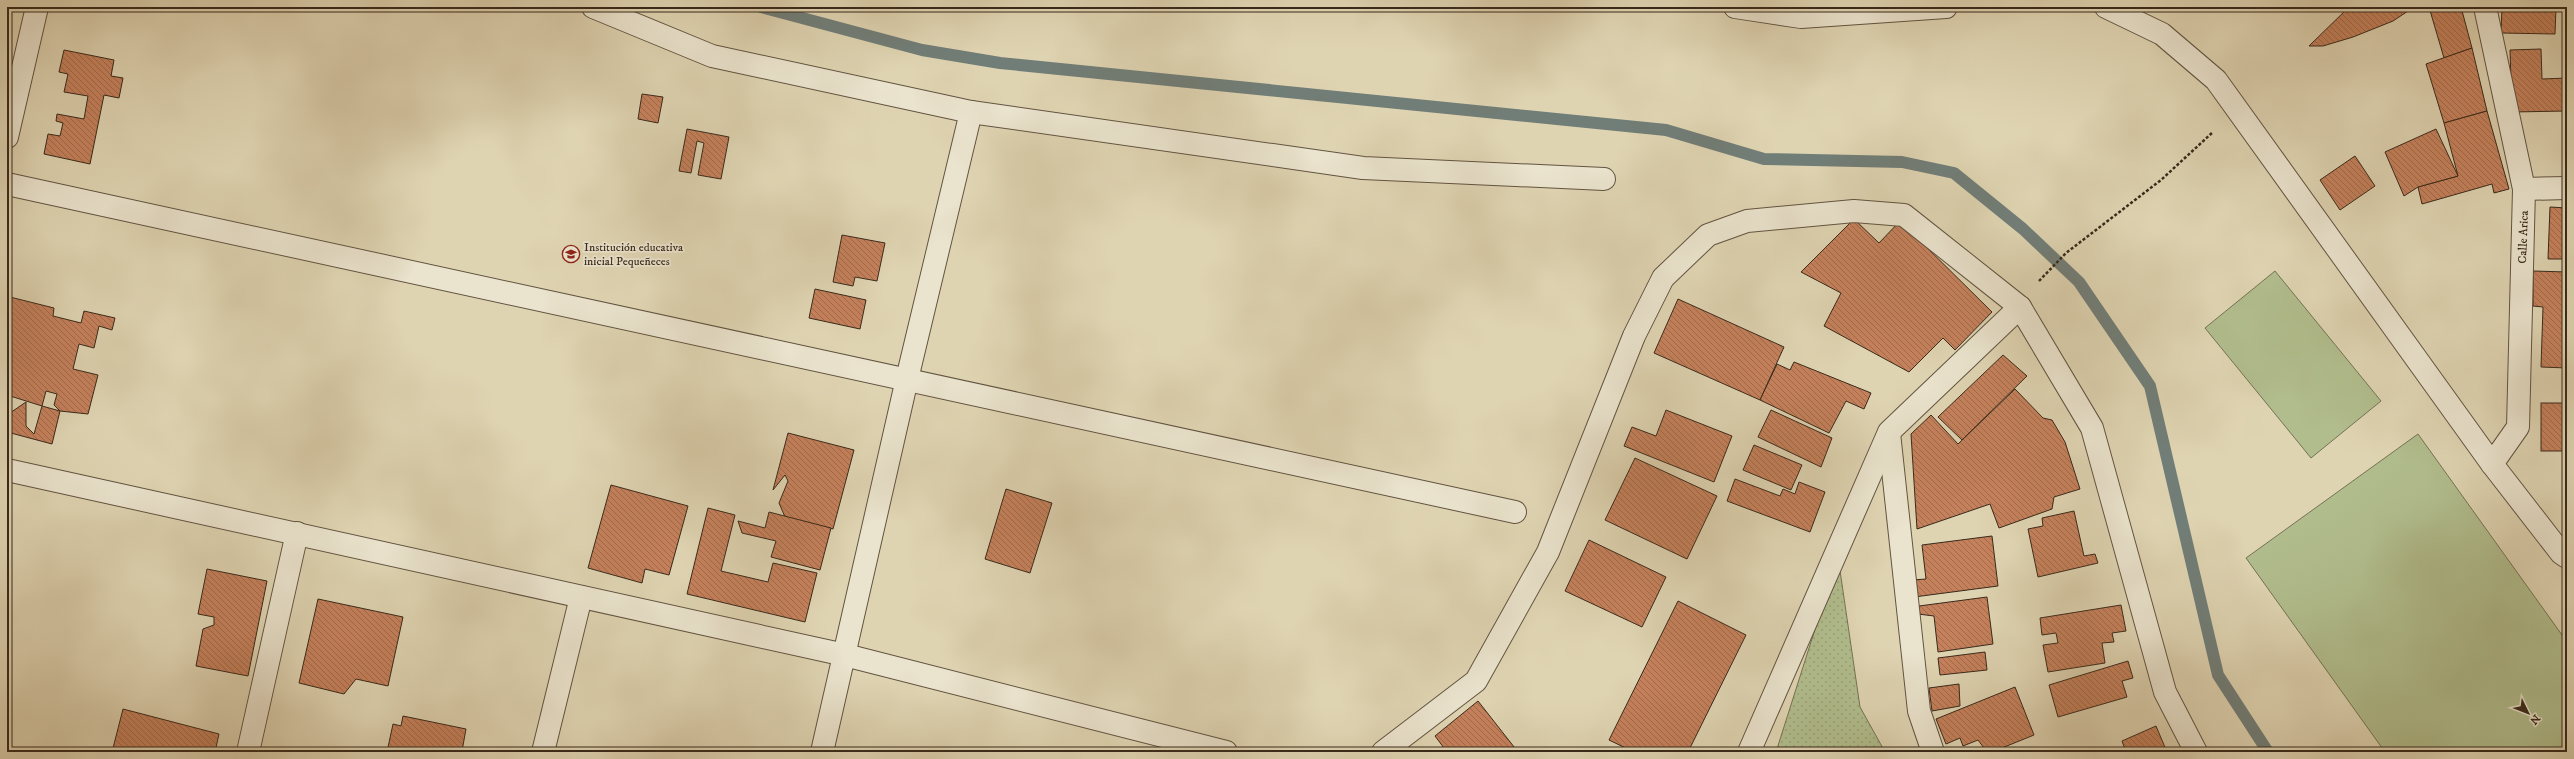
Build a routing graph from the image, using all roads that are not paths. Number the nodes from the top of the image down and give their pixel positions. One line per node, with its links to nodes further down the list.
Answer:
1 (37, 7): 8 (street)
2 (593, 7): 7 (street)
3 (1735, 7): 4 (street)
4 (1946, 7)
5 (2106, 7): 16 (street)
6 (2485, 7): 12 (street, Calle Arica)
7 (971, 112): 9 (street); 14 (street)
8 (7, 137)
9 (1604, 179)
10 (7, 184): 14 (street)
11 (2567, 188): 12 (street)
12 (2524, 189): 16 (street, Calle Arica)
13 (2020, 307): 15 (street); 27 (street); 30 (street)
14 (907, 379): 18 (street); 22 (street)
15 (1889, 432): 28 (street); 29 (street)
16 (2492, 464): 20 (street)
17 (7, 470): 19 (street)
18 (1515, 512)
19 (297, 534): 21 (street); 23 (street)
20 (2567, 556)
21 (581, 597): 22 (street); 24 (street)
22 (845, 655): 25 (street); 26 (street)
23 (248, 752)
24 (544, 752)
25 (822, 752)
26 (1226, 752)
27 (1383, 752)
28 (1749, 752)
29 (1933, 752)
30 (2196, 752)

